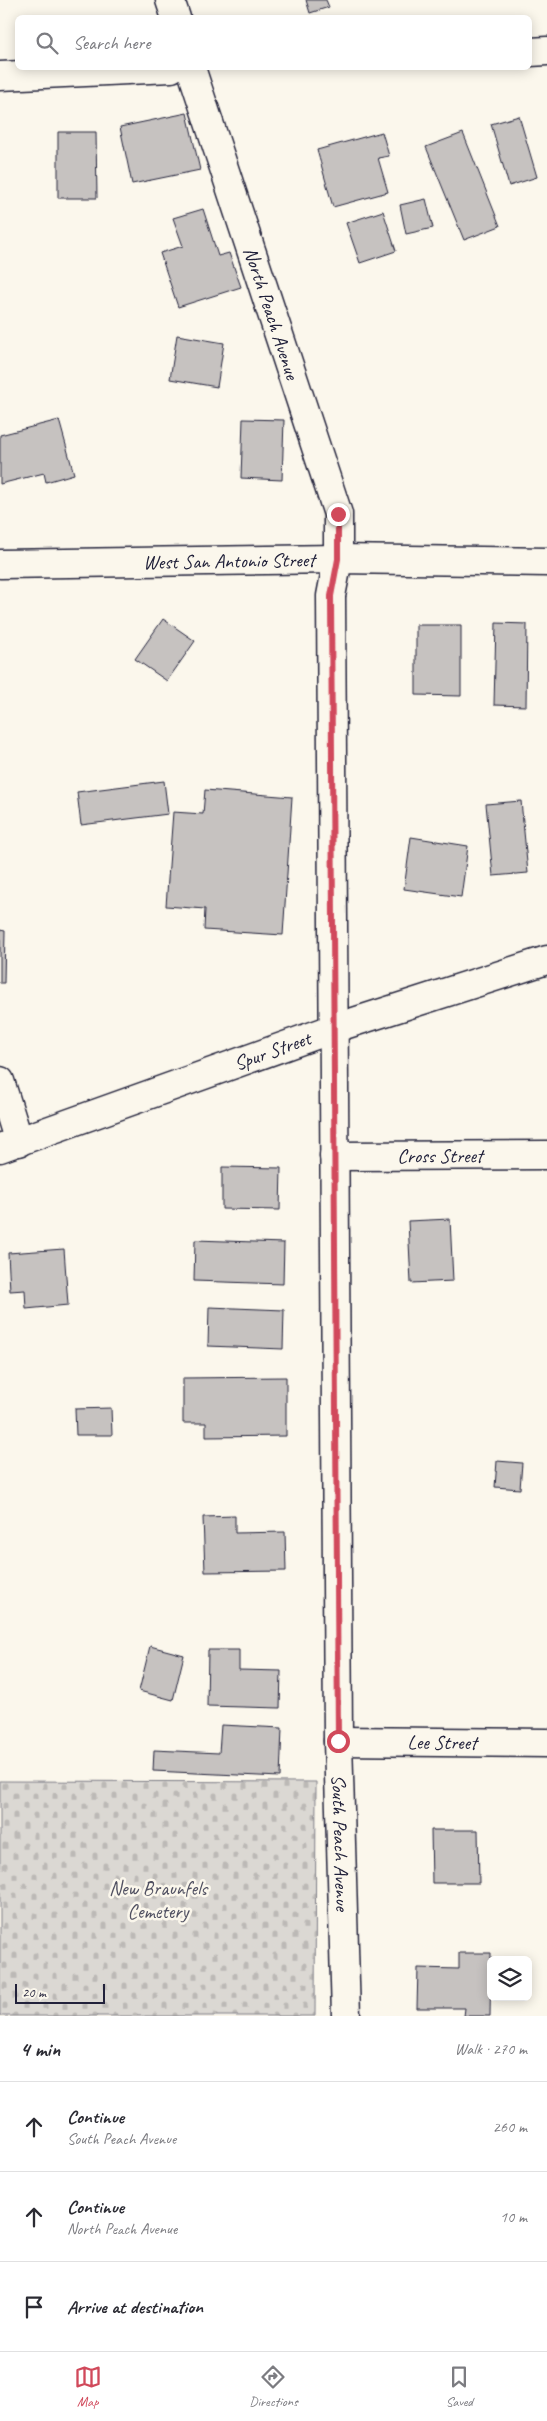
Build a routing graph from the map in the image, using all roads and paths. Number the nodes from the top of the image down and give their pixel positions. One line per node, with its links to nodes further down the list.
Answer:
1 (170, 0): 2 (street)
2 (175, 15)
3 (547, 51): 4 (street)
4 (532, 52)
5 (128, 70): 7 (street)
6 (192, 70): 8 (street, North Peach Avenue)
7 (0, 76)
8 (338, 559): 9 (street, West San Antonio Street); 10 (street, West San Antonio Street); 12 (street, South Peach Avenue)
9 (547, 562)
10 (0, 564)
11 (547, 960): 12 (street, Spur Street)
12 (335, 1028): 14 (street, Spur Street); 16 (street, South Peach Avenue)
13 (0, 1080): 14 (street)
14 (10, 1145)
15 (547, 1155): 16 (street, Cross Street)
16 (334, 1156): 17 (street, South Peach Avenue)
17 (338, 1741): 18 (street, Lee Street); 19 (street, South Peach Avenue)
18 (547, 1743)
19 (346, 2016)

